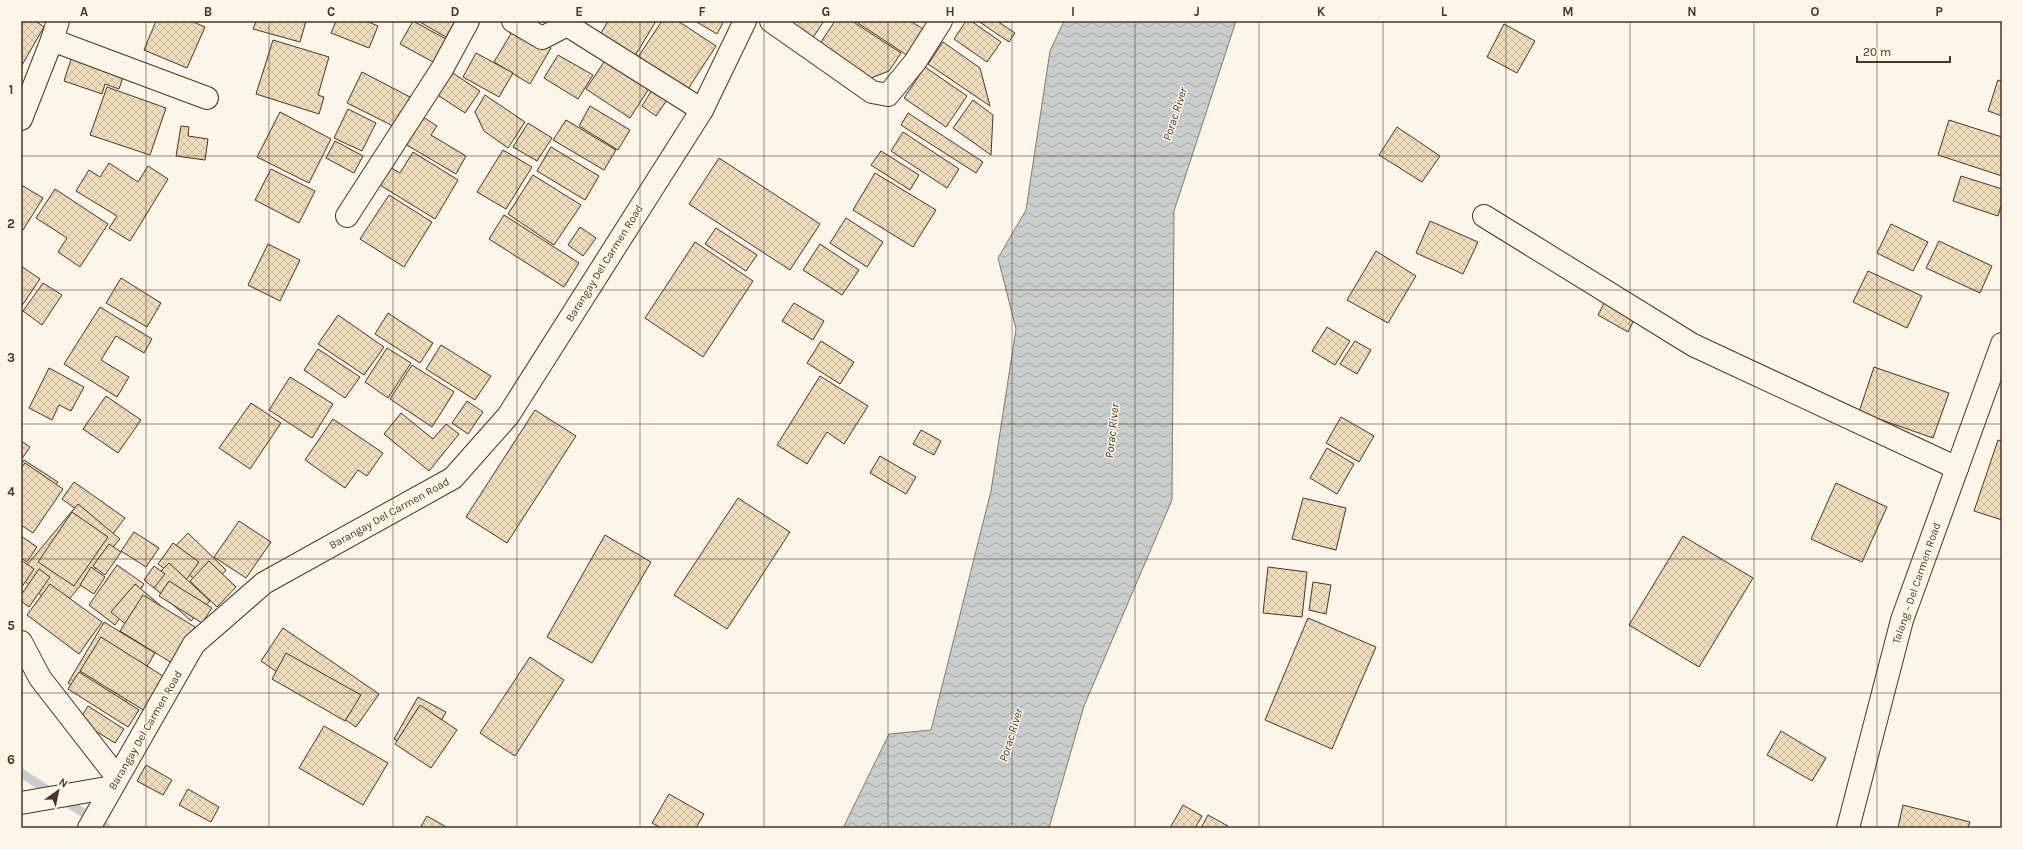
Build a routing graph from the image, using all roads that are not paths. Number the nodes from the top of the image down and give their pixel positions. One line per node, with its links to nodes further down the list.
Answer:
1 (468, 21): 10 (street)
2 (513, 21): 8 (street)
3 (745, 21): 8 (street, Barangay Del Carmen Road)
4 (771, 21): 5 (street)
5 (942, 21)
6 (55, 31): 7 (street); 9 (street)
7 (207, 98)
8 (702, 110): 16 (street, Barangay Del Carmen Road)
9 (21, 119)
10 (347, 216)
11 (1484, 216): 13 (street)
12 (2002, 344): 13 (street, Talang - Del Carmen Road)
13 (1956, 468): 19 (street, Talang - Del Carmen Road)
14 (21, 642): 15 (street)
15 (30, 676): 16 (street)
16 (112, 788): 17 (street); 18 (street, Barangay Del Carmen Road)
17 (26, 802)
18 (89, 828)
19 (1848, 828)

